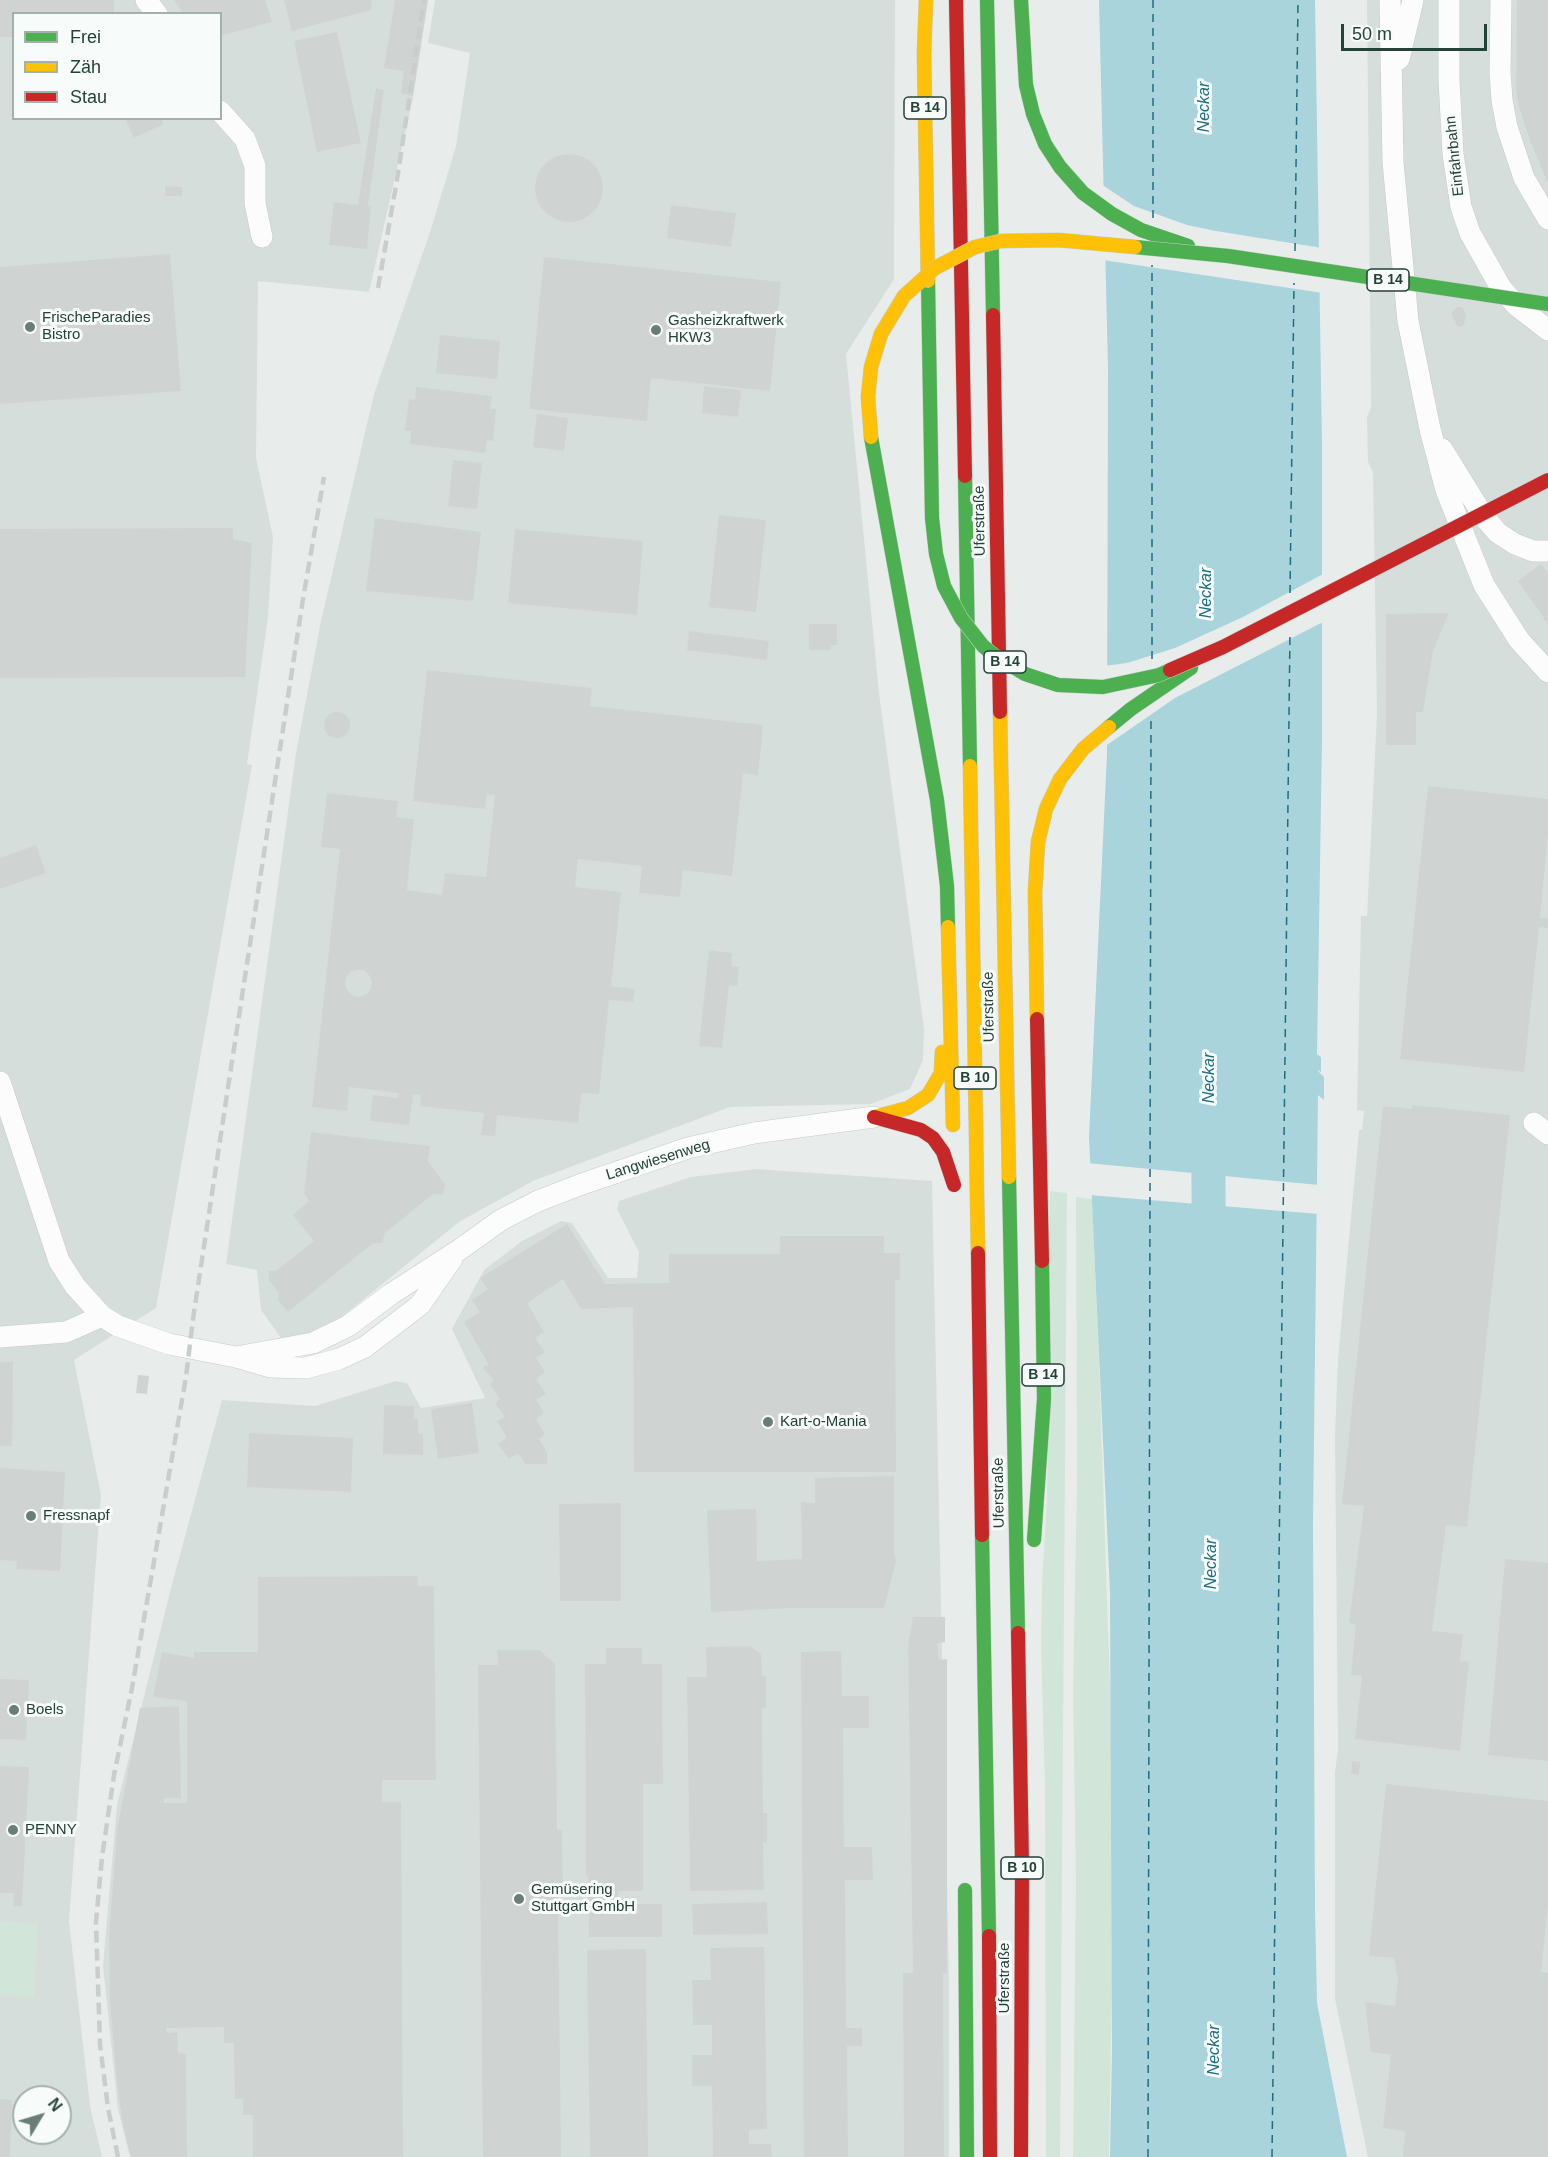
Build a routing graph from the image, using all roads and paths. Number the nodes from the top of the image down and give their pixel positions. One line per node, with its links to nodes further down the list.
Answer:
1 (146, 0): 10 (street)
2 (926, 0): 21 (highway, B 14, bridge)
3 (956, 0): 31 (highway, Uferstraße / B 10)
4 (987, 0): 28 (highway, Uferstraße / B 10)
5 (1021, 0): 15 (highway, B 14, bridge)
6 (1390, 0): 11 (street)
7 (1413, 0): 11 (street)
8 (1449, 0): 17 (street, Einfahrbahn)
9 (1501, 0): 13 (street)
10 (155, 12)
11 (1392, 92): 18 (street)
12 (222, 113): 14 (street)
13 (1548, 219)
14 (262, 237)
15 (1228, 256): 16 (highway, B 14, bridge); 23 (highway, bridge)
16 (1548, 304)
17 (1544, 329)
18 (1430, 429): 20 (street); 22 (street)
19 (1548, 480): 21 (highway, B 14, bridge)
20 (1548, 551)
21 (1223, 648): 28 (highway, B 14, bridge)
22 (1548, 672)
23 (951, 1005): 25 (highway); 25 (highway)
24 (0, 1082): 26 (street, Langwiesenweg)
25 (874, 1117): 26 (street, Langwiesenweg)
26 (102, 1316): 27 (street)
27 (0, 1337)
28 (1017, 1580): 32 (highway, Uferstraße / B 10)
29 (964, 1879): 30 (highway)
30 (967, 2157)
31 (990, 2157)
32 (1021, 2157)

